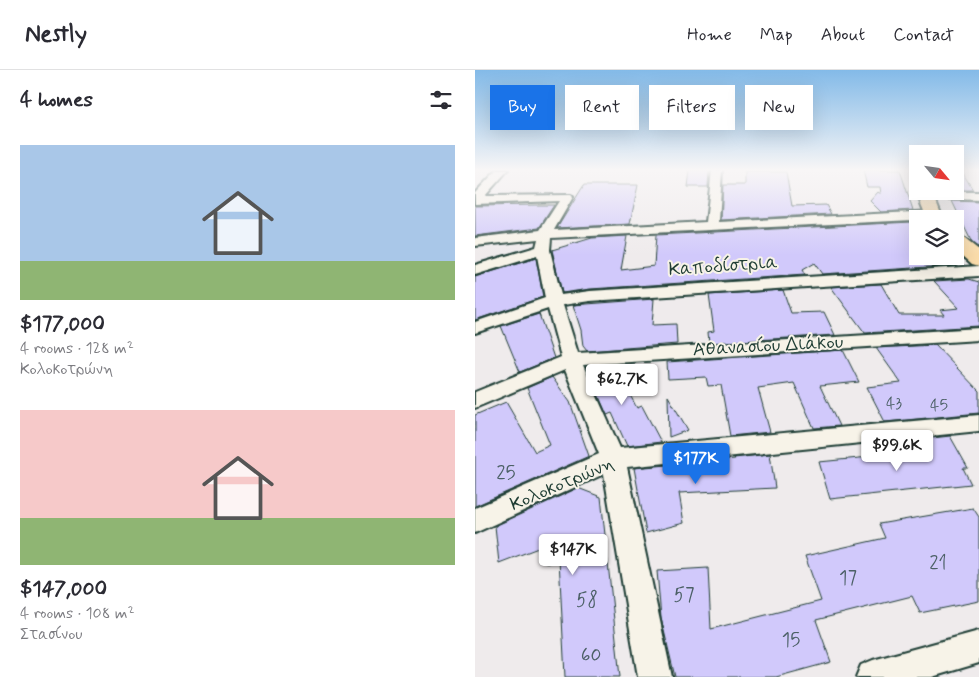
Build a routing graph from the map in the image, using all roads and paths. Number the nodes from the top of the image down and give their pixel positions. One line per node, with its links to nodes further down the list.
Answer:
1 (526, 198): 4 (street)
2 (566, 198): 8 (street)
3 (714, 198): 6 (street)
4 (475, 200)
5 (909, 218): 6 (street)
6 (712, 226): 8 (street)
7 (475, 242): 8 (street)
8 (544, 242): 9 (street); 11 (street)
9 (475, 270)
10 (979, 272): 11 (street, Καποδίστρια)
11 (554, 300): 12 (street, Καποδίστρια); 14 (street)
12 (475, 328)
13 (979, 334): 14 (street, Αθανασίου Διάκου)
14 (571, 360): 15 (street, Αθανασίου Διάκου); 17 (street)
15 (475, 400)
16 (979, 423): 17 (street, Κολοκοτρώνη)
17 (613, 459): 18 (street, Κολοκοτρώνη); 20 (street)
18 (475, 521)
19 (979, 647): 21 (street)
20 (655, 677)
21 (873, 677)

